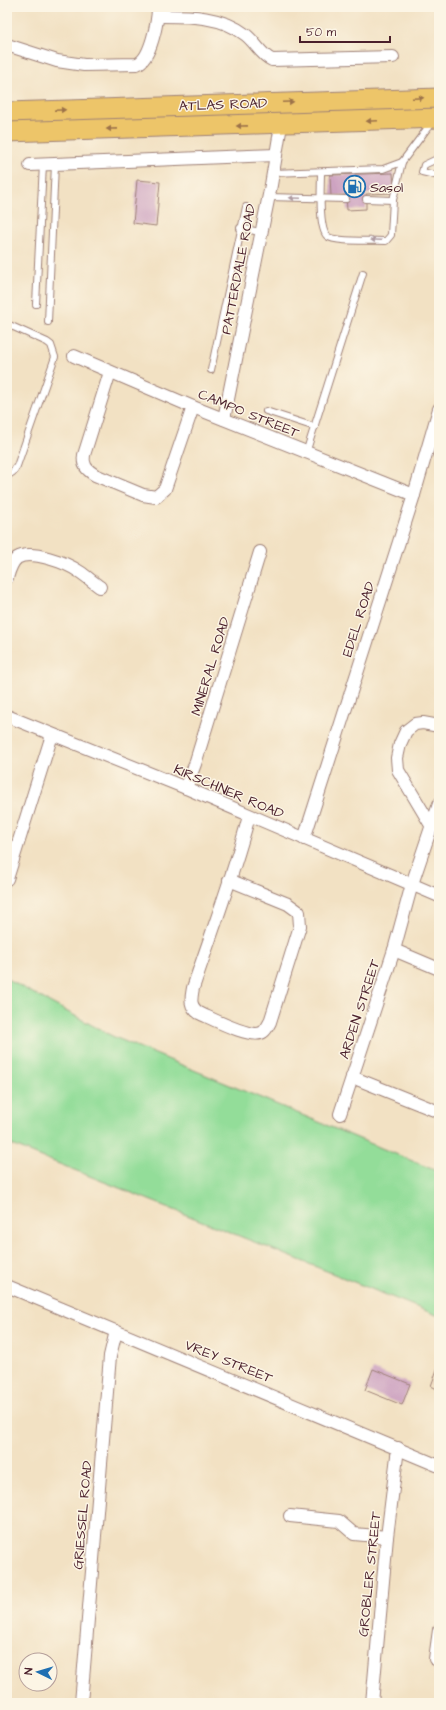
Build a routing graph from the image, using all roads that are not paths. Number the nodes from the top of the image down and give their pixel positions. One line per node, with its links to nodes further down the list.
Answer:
1 (158, 11): 2 (street); 3 (street)
2 (7, 45)
3 (393, 57)
4 (439, 98): 6 (main road, ATLAS ROAD, one-way to 4)
5 (7, 107): 6 (main road)
6 (35, 111): 7 (main road, ATLAS ROAD)
7 (7, 112)
8 (437, 119): 9 (main road, ATLAS ROAD, one-way to 9); 15 (lane)
9 (281, 125): 10 (main road, ATLAS ROAD, one-way to 10); 13 (street, PATTERDALE ROAD)
10 (28, 131): 11 (main road, ATLAS ROAD); 12 (main road)
11 (7, 132)
12 (7, 136)
13 (276, 156): 17 (street); 20 (street, PATTERDALE ROAD)
14 (439, 158): 21 (lane)
15 (402, 162): 19 (lane); 26 (lane)
16 (43, 164): 17 (street); 18 (street); 31 (lane)
17 (55, 164): 32 (lane)
18 (30, 165)
19 (321, 172): 20 (lane); 23 (lane)
20 (273, 173): 22 (street, PATTERDALE ROAD)
21 (439, 176)
22 (268, 197): 23 (lane, one-way to 22); 29 (street, PATTERDALE ROAD)
23 (322, 199): 24 (lane); 26 (lane, one-way to 23)
24 (346, 199)
25 (366, 199): 26 (lane)
26 (393, 200)
27 (246, 207): 28 (lane)
28 (240, 228): 29 (lane); 35 (lane)
29 (260, 232): 40 (street, PATTERDALE ROAD)
30 (363, 273): 41 (lane)
31 (36, 304)
32 (48, 322)
33 (7, 324): 43 (lane)
34 (74, 356): 36 (street, CAMPO STREET)
35 (211, 370)
36 (110, 372): 37 (street, CAMPO STREET); 37 (street)
37 (193, 407): 40 (street, CAMPO STREET)
38 (439, 408): 44 (street, EDEL ROAD)
39 (266, 411): 41 (lane)
40 (224, 419): 42 (street, CAMPO STREET)
41 (314, 427): 42 (lane)
42 (306, 453): 44 (street, CAMPO STREET)
43 (7, 476)
44 (414, 495): 55 (street, EDEL ROAD)
45 (260, 552): 51 (street, MINERAL ROAD)
46 (7, 578): 47 (street)
47 (100, 587)
48 (7, 716): 50 (street, KIRSCHNER ROAD)
49 (439, 726): 54 (street)
50 (52, 735): 51 (street, KIRSCHNER ROAD); 56 (street)
51 (186, 788): 53 (street, KIRSCHNER ROAD)
52 (439, 804): 54 (street, ARDEN STREET)
53 (249, 816): 55 (street, KIRSCHNER ROAD); 57 (street)
54 (432, 827): 58 (street, ARDEN STREET)
55 (304, 838): 58 (street, KIRSCHNER ROAD)
56 (7, 879)
57 (229, 880): 57 (street)
58 (412, 884): 59 (street, KIRSCHNER ROAD); 60 (street, ARDEN STREET)
59 (439, 896)
60 (394, 950): 61 (street, ARDEN STREET); 62 (street, ARDEN STREET)
61 (439, 969)
62 (352, 1077): 63 (street, ARDEN STREET); 64 (street, ARDEN STREET)
63 (439, 1112)
64 (340, 1114)
65 (7, 1286): 66 (street, VREY STREET)
66 (116, 1331): 67 (street, VREY STREET); 73 (street, GRIESSEL ROAD)
67 (398, 1448): 68 (street, VREY STREET); 70 (street, GROBLER STREET)
68 (439, 1466)
69 (290, 1516): 70 (street)
70 (387, 1537): 74 (street, GROBLER STREET)
71 (439, 1630): 72 (street)
72 (435, 1659)
73 (81, 1703)
74 (372, 1703)

